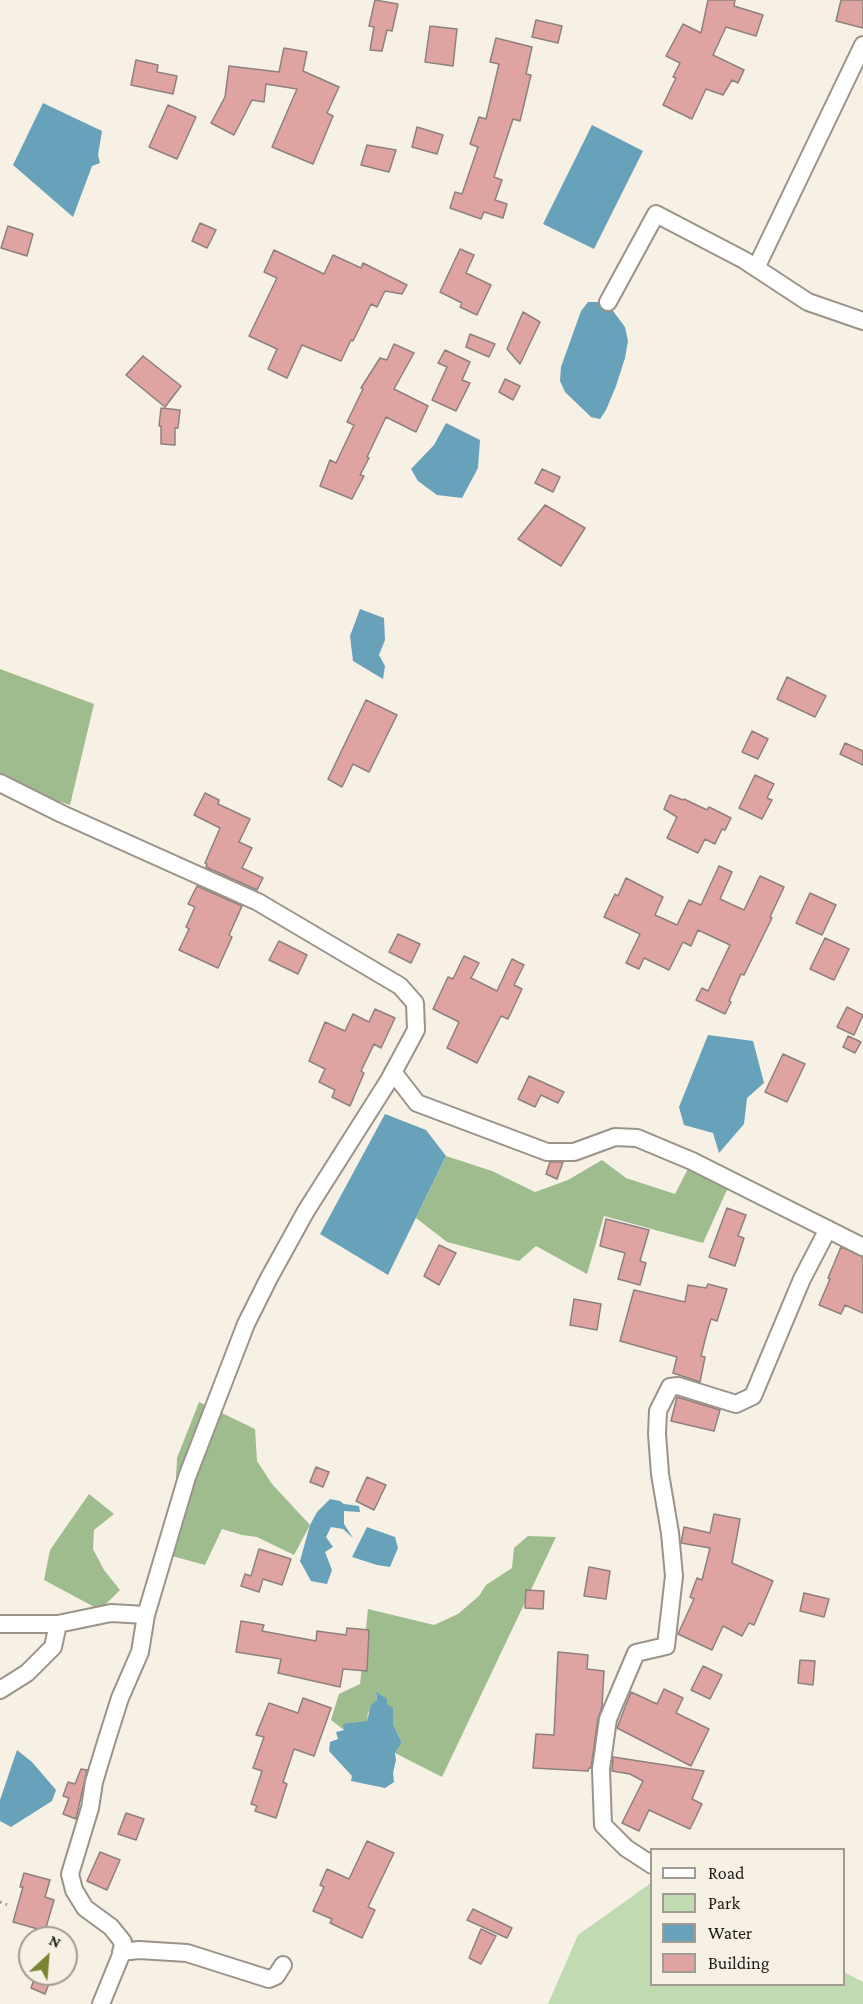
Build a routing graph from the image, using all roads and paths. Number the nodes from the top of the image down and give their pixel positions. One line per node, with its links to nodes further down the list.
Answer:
1 (863, 45): 2 (street)
2 (756, 268): 3 (street); 4 (street)
3 (608, 302)
4 (863, 321)
5 (0, 783): 6 (street)
6 (393, 1072): 7 (street); 9 (street)
7 (828, 1229): 8 (street); 13 (street)
8 (863, 1246)
9 (146, 1615): 11 (street); 16 (street)
10 (0, 1624): 11 (street)
11 (58, 1624): 12 (street)
12 (0, 1689)
13 (650, 1863)
14 (0, 1902): 15 (path)
15 (8, 1905)
16 (121, 1952): 17 (street); 18 (street)
17 (283, 1965)
18 (100, 2004)

